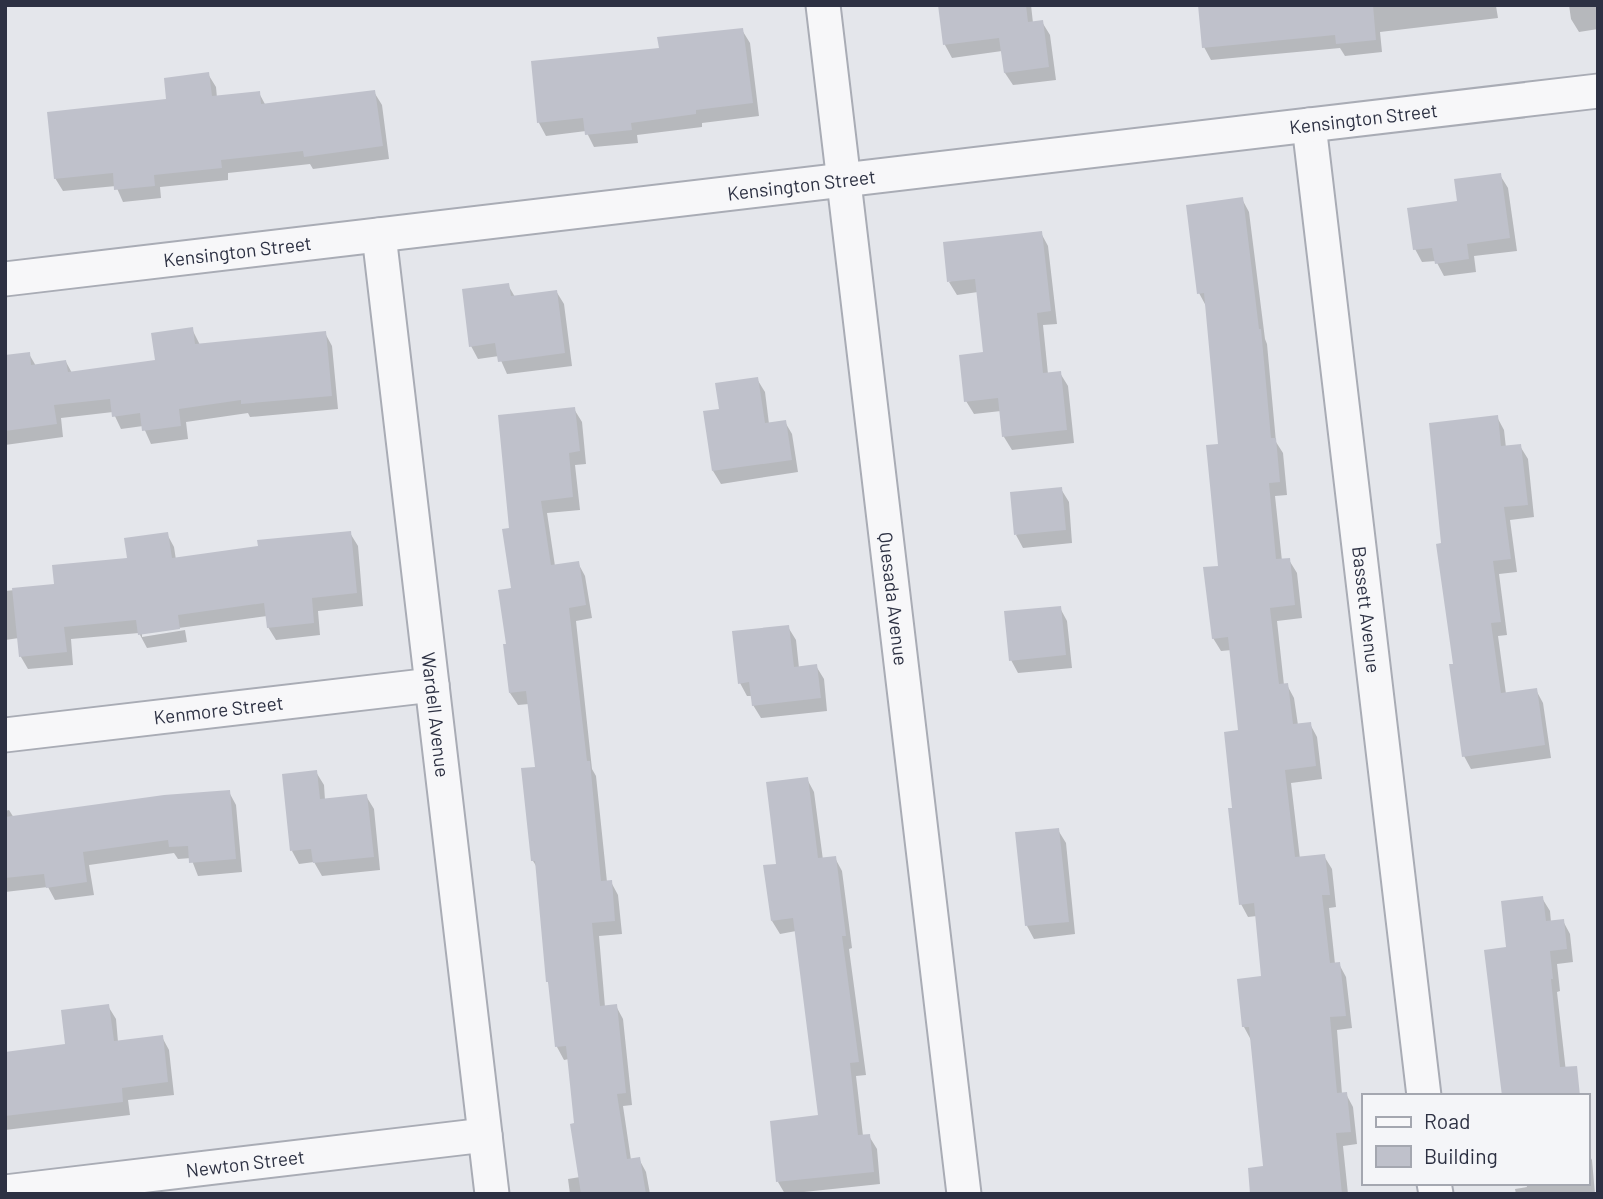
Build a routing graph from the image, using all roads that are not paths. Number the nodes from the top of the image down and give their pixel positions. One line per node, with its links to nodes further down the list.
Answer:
1 (823, 5): 4 (street, Quesada Avenue)
2 (1598, 91): 3 (street, Kensington Street)
3 (1309, 125): 4 (street, Kensington Street); 9 (street, Bassett Avenue)
4 (844, 180): 5 (street, Kensington Street); 13 (street, Quesada Avenue)
5 (379, 235): 6 (street, Kensington Street); 7 (street, Wardell Avenue)
6 (5, 279)
7 (432, 685): 8 (street, Kenmore Street); 10 (street, Wardell Avenue)
8 (5, 735)
9 (1424, 1094)
10 (485, 1135): 11 (street, Newton Street); 12 (street, Wardell Avenue)
11 (25, 1191)
12 (492, 1194)
13 (964, 1194)

